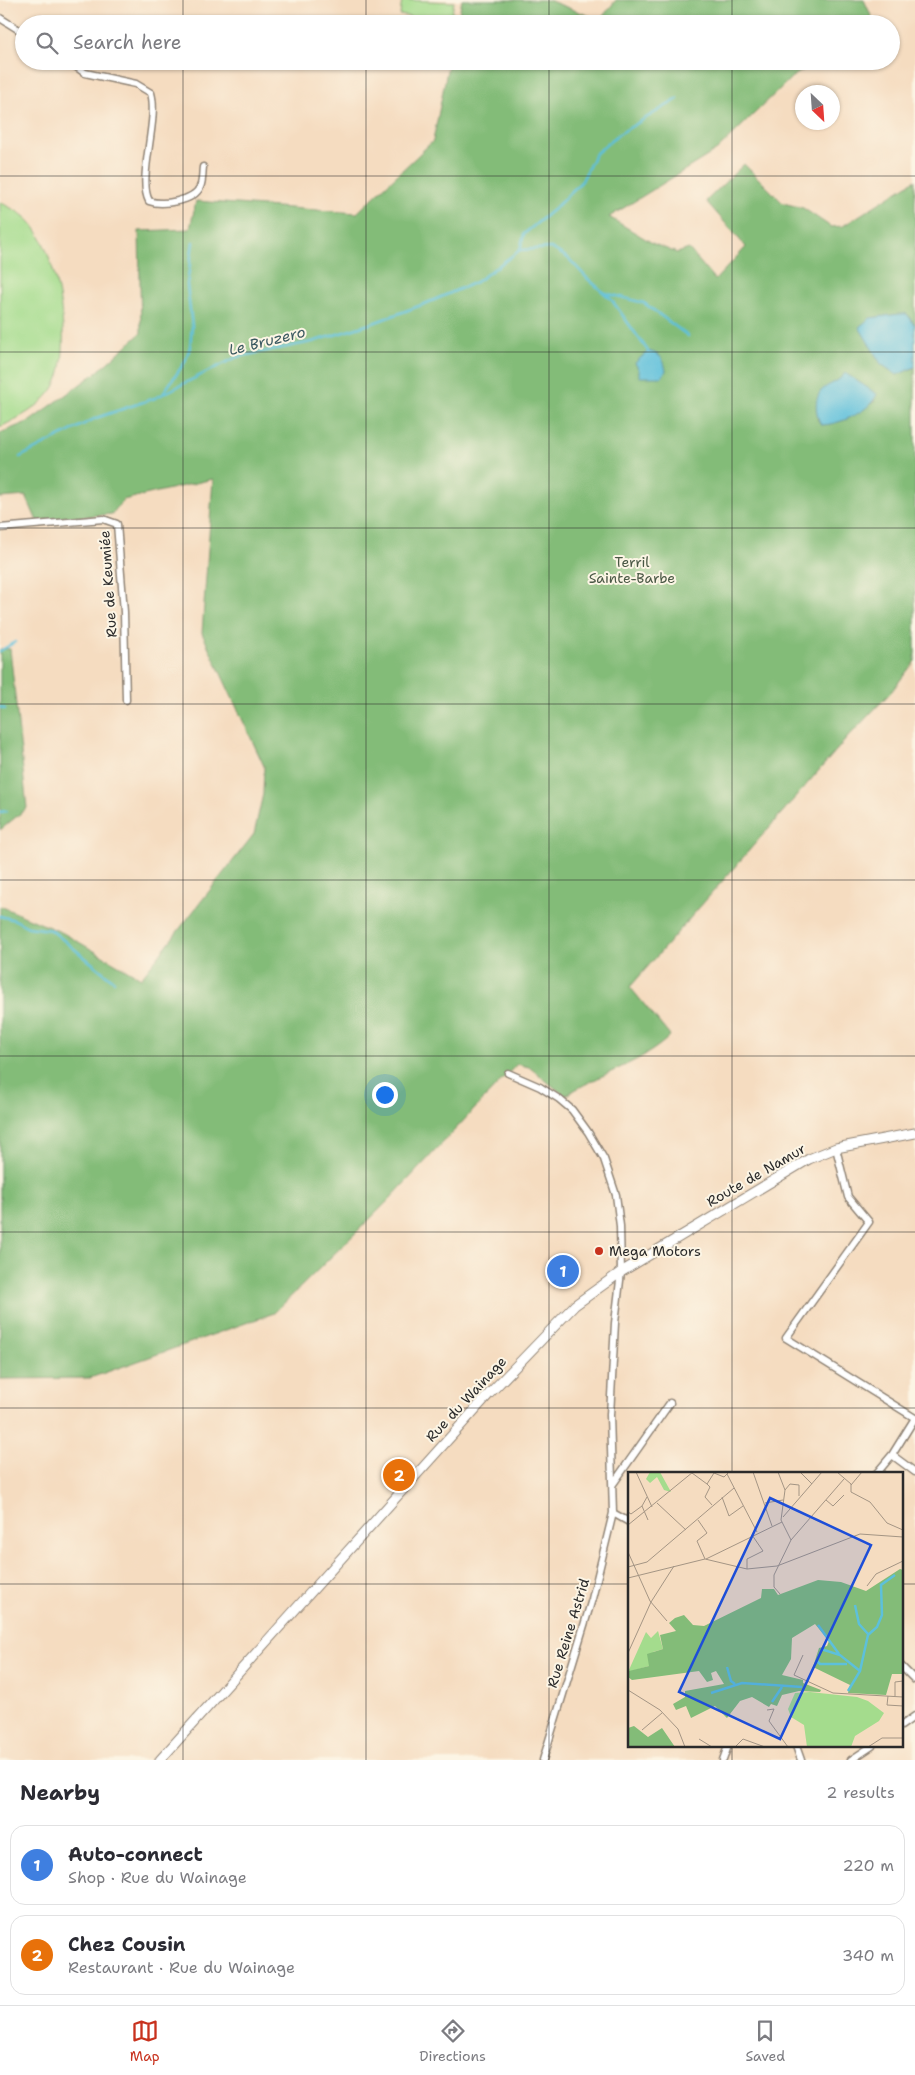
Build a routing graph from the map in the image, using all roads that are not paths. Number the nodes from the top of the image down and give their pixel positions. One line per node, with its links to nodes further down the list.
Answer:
1 (0, 18): 2 (street)
2 (15, 27)
3 (80, 70): 4 (street)
4 (202, 167)
5 (0, 528): 6 (street, Rue de Keumiée)
6 (126, 700)
7 (508, 1073): 11 (street, Rue Reine Astrid)
8 (915, 1134): 9 (main road, Route de Namur)
9 (836, 1148): 10 (main road, Route de Namur); 13 (street)
10 (700, 1224): 11 (main road, Rue du Wainage)
11 (622, 1272): 17 (street, Rue Reine Astrid); 26 (main road, Rue du Wainage)
12 (670, 1403): 17 (street)
13 (915, 1418): 14 (street)
14 (892, 1455): 15 (street); 16 (street)
15 (878, 1472)
16 (915, 1472)
17 (613, 1484): 18 (street, Rue Reine Astrid)
18 (613, 1513): 19 (street); 27 (street, Rue Reine Astrid)
19 (628, 1521)
20 (902, 1667): 21 (street)
21 (915, 1680)
22 (915, 1716): 23 (street)
23 (902, 1725)
24 (797, 1748): 28 (street)
25 (869, 1748): 29 (street)
26 (160, 1760)
27 (543, 1760)
28 (801, 1760)
29 (851, 1760)

